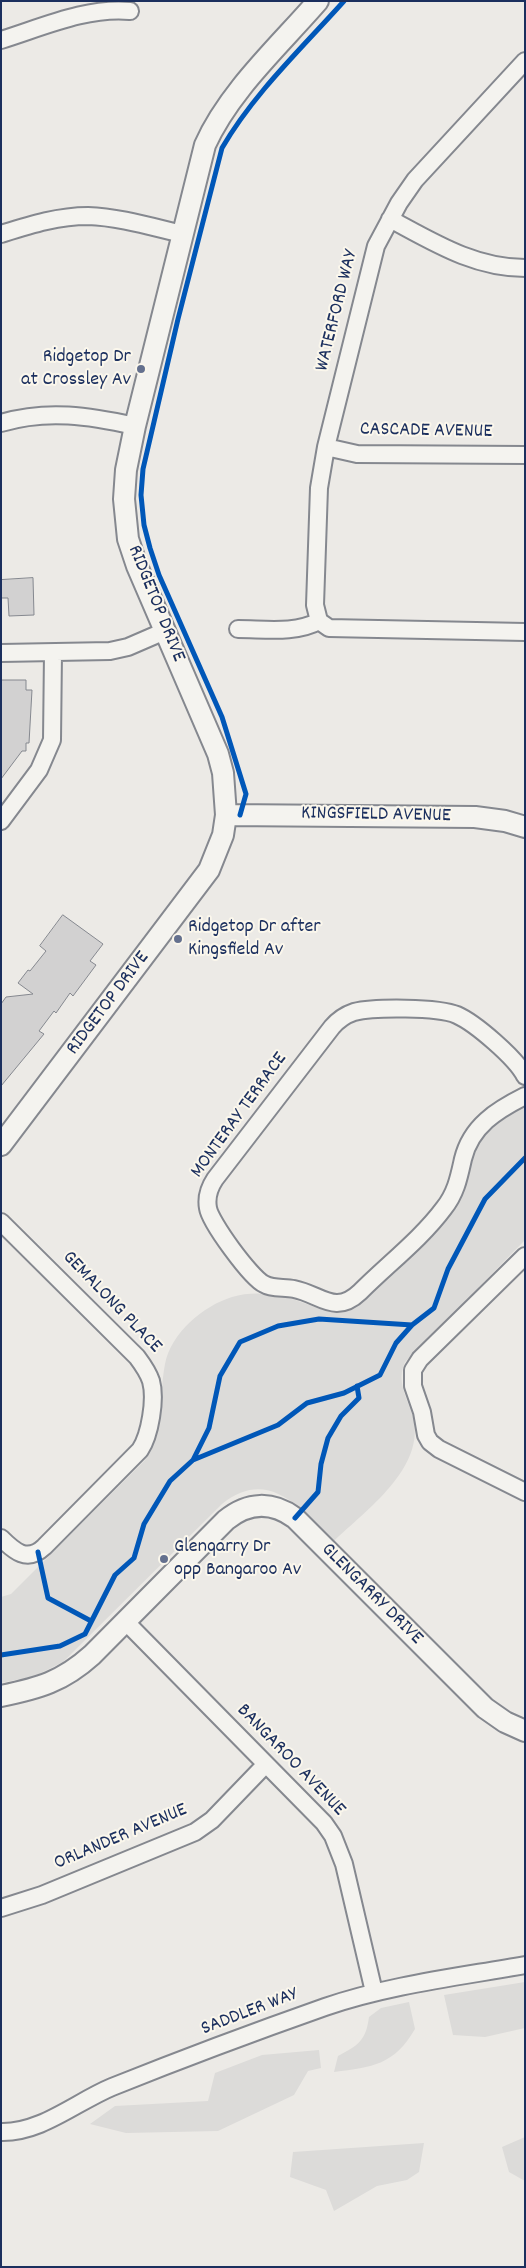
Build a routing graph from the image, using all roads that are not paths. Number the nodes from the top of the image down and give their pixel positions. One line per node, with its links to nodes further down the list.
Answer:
1 (318, 1): 7 (street, RIDGETOP DRIVE)
2 (130, 11): 3 (street)
3 (1, 40)
4 (525, 61): 5 (street, WATERFORD WAY)
5 (390, 219): 8 (street); 11 (street, WATERFORD WAY)
6 (1, 234): 7 (street)
7 (182, 234): 10 (street, RIDGETOP DRIVE)
8 (525, 268)
9 (1, 423): 10 (street)
10 (135, 426): 15 (street, RIDGETOP DRIVE)
11 (326, 447): 12 (street, CASCADE AVENUE); 13 (street, WATERFORD WAY)
12 (525, 455)
13 (319, 621): 14 (street); 16 (street)
14 (238, 629)
15 (165, 632): 18 (street); 19 (street, RIDGETOP DRIVE)
16 (525, 632)
17 (1, 653): 18 (street)
18 (52, 653): 20 (street)
19 (226, 815): 21 (street, KINGSFIELD AVENUE); 24 (street, RIDGETOP DRIVE)
20 (1, 821)
21 (525, 827)
22 (525, 1076): 23 (street, MONTERAY TERRACE)
23 (525, 1096)
24 (1, 1145)
25 (1, 1222): 28 (street, GEMALONG PLACE)
26 (525, 1256): 27 (street)
27 (525, 1492)
28 (1, 1538)
29 (125, 1621): 30 (street, GLENGARRY DRIVE); 31 (street, GLENGARRY DRIVE); 32 (street, BANGAROO AVENUE)
30 (1, 1696)
31 (525, 1731)
32 (265, 1765): 33 (street, ORLANDER AVENUE); 35 (street, BANGAROO AVENUE)
33 (1, 1908)
34 (525, 1965): 35 (street, SADDLER WAY)
35 (374, 1992): 36 (street, SADDLER WAY)
36 (1, 2132)

